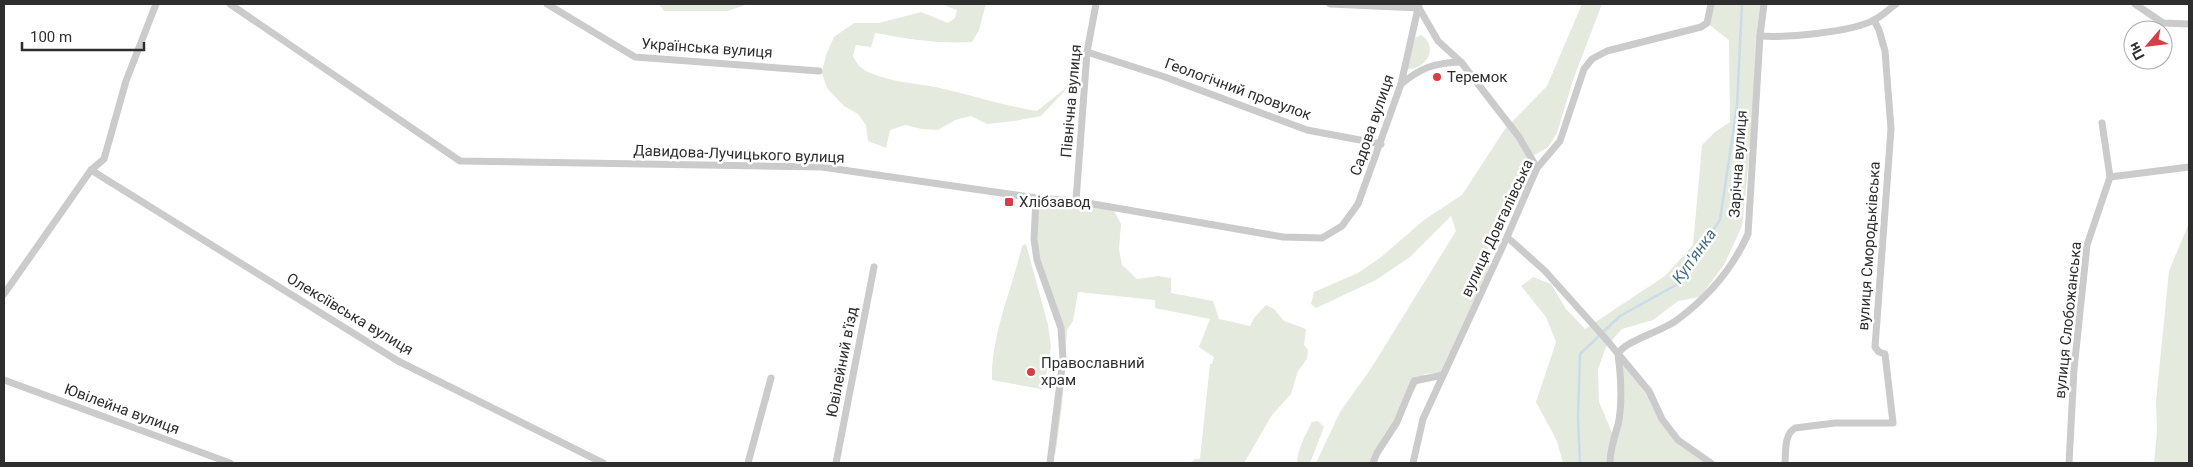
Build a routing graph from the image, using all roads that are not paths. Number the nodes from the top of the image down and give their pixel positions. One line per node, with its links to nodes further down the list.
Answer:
1 (156, 4): 22 (street)
2 (230, 4): 24 (street, Давидова-Лучицького вулиця)
3 (547, 4): 16 (street, Українська вулиця)
4 (1096, 4): 14 (street, Північна вулиця)
5 (1330, 4): 10 (street)
6 (1712, 4): 21 (street, вулиця Довгалівська)
7 (1764, 4): 13 (street, Зарічна вулиця)
8 (1896, 4): 11 (street)
9 (2135, 4): 12 (street)
10 (1419, 6): 15 (street); 17 (street, Садова вулиця)
11 (1874, 20): 13 (street); 43 (street, вулиця Смородьківська)
12 (2189, 24)
13 (1760, 36): 30 (street, Зарічна вулиця)
14 (1087, 52): 19 (street, Геологічний провулок); 25 (street, Північна вулиця)
15 (1461, 62): 17 (street); 21 (street)
16 (819, 71)
17 (1401, 84): 19 (street, Садова вулиця)
18 (2102, 123): 23 (street, вулиця Слобожанська)
19 (1381, 144): 27 (street, Садова вулиця)
20 (2189, 167): 23 (street)
21 (1537, 168): 26 (street, вулиця Довгалівська)
22 (92, 170): 29 (street); 35 (street, Олексіївська вулиця)
23 (2110, 177): 44 (street, вулиця Слобожанська)
24 (1036, 198): 25 (street, Давидова-Лучицького вулиця); 38 (street)
25 (1076, 201): 27 (street, Давидова-Лучицького вулиця)
26 (1508, 237): 30 (street); 31 (street, вулиця Довгалівська)
27 (1322, 238)
28 (874, 266): 37 (street, Ювілейний в'їзд)
29 (4, 294)
30 (1618, 354): 41 (street); 42 (street)
31 (1443, 376): 39 (street); 40 (street, вулиця Довгалівська)
32 (771, 378): 36 (street)
33 (4, 380): 34 (street, Ювілейна вулиця)
34 (230, 463)
35 (603, 463)
36 (748, 463)
37 (836, 463)
38 (1050, 463)
39 (1373, 463)
40 (1413, 463)
41 (1610, 463)
42 (1711, 463)
43 (1785, 463)
44 (2069, 463)

